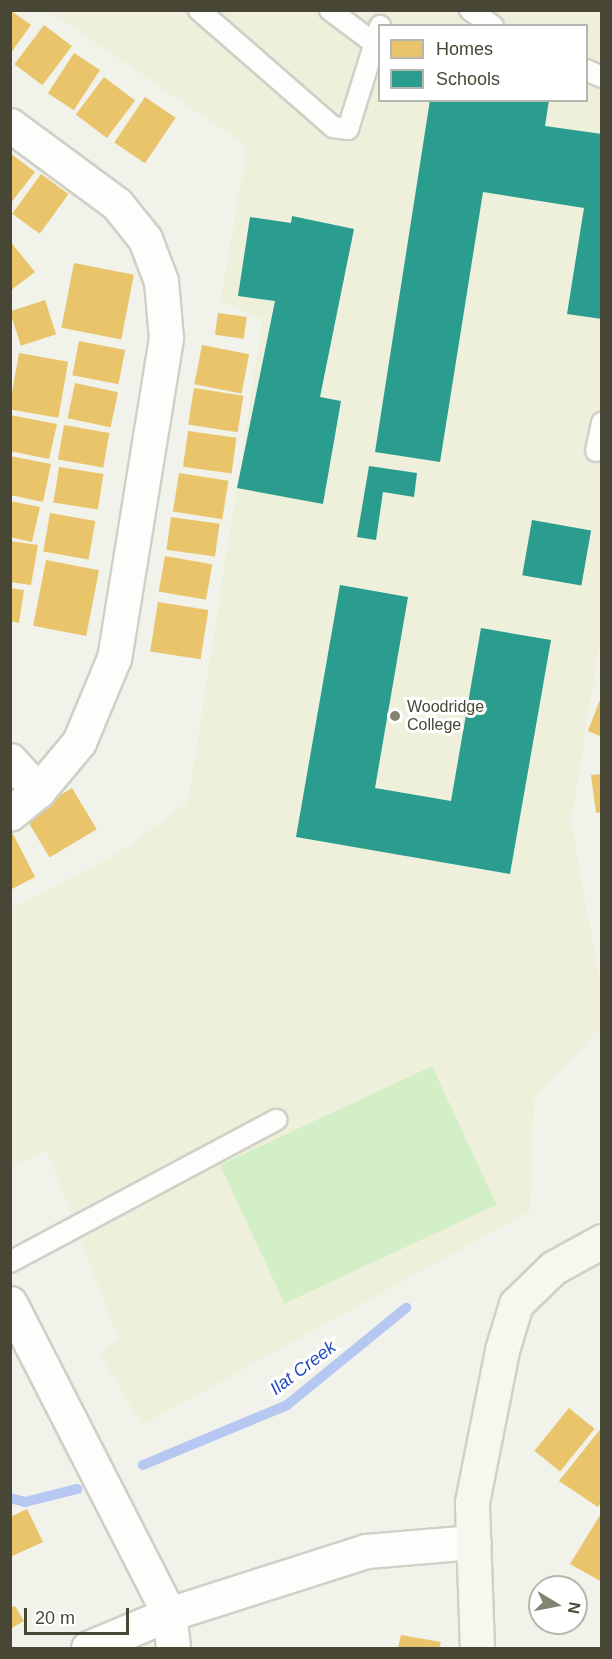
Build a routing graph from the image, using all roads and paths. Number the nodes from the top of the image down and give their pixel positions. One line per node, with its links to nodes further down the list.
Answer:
1 (199, 10): 5 (lane)
2 (330, 10): 5 (lane)
3 (470, 10): 4 (lane)
4 (490, 24)
5 (378, 31)
6 (588, 71): 7 (lane)
7 (602, 77)
8 (10, 125): 12 (street)
9 (602, 423): 10 (lane)
10 (596, 450)
11 (10, 760): 12 (street)
12 (38, 791): 13 (street)
13 (10, 814)
14 (276, 1120): 16 (lane)
15 (602, 1240): 18 (street)
16 (10, 1262)
17 (10, 1303): 19 (street)
18 (474, 1542): 19 (street); 22 (street)
19 (169, 1614): 20 (street); 21 (street)
20 (88, 1648)
21 (173, 1648)
22 (477, 1648)

